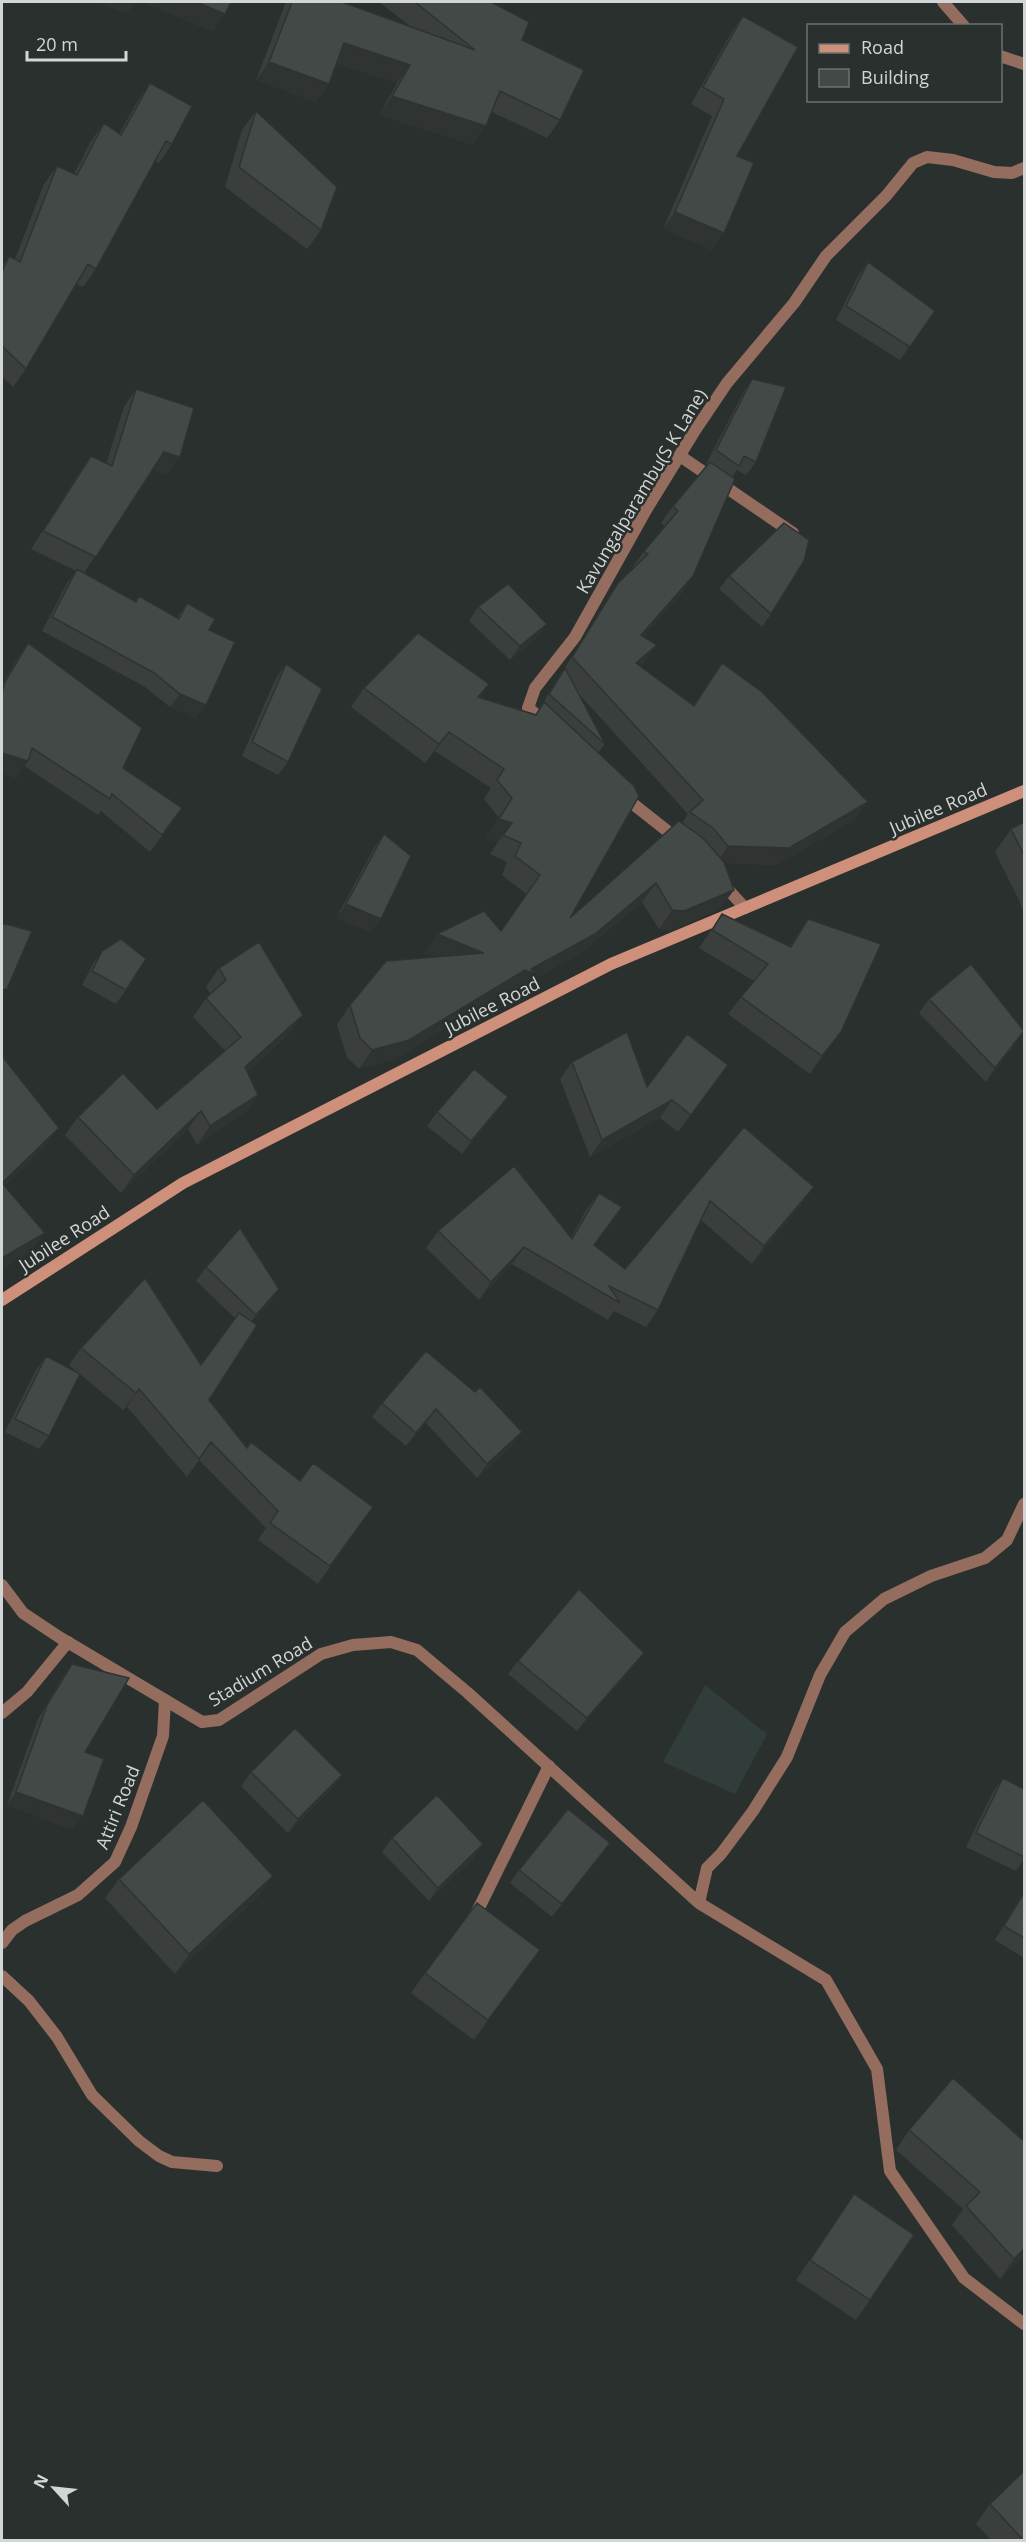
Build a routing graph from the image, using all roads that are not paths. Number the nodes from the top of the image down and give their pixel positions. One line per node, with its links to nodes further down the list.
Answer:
1 (943, 2): 2 (street)
2 (962, 24)
3 (1002, 57): 4 (street)
4 (1024, 64)
5 (1024, 168): 6 (street, Kavungalparambu(S K Lane))
6 (680, 456): 7 (street); 8 (street, Kavungalparambu(S K Lane))
7 (805, 542)
8 (558, 734)
9 (615, 788): 11 (street)
10 (1024, 791): 13 (main road, Jubilee Road)
11 (695, 851)
12 (716, 876): 13 (street)
13 (745, 909): 14 (main road, Jubilee Road)
14 (2, 1300)
15 (1024, 1504): 21 (street)
16 (2, 1585): 17 (street, Stadium Road)
17 (68, 1642): 18 (street, Stadium Road); 19 (street)
18 (165, 1700): 20 (street, Stadium Road); 23 (street, Attiri Road)
19 (2, 1713)
20 (549, 1766): 21 (street, Stadium Road); 22 (street)
21 (699, 1903): 26 (street, Stadium Road)
22 (474, 1919)
23 (2, 1942)
24 (2, 1976): 25 (street)
25 (217, 2166)
26 (1024, 2324)

